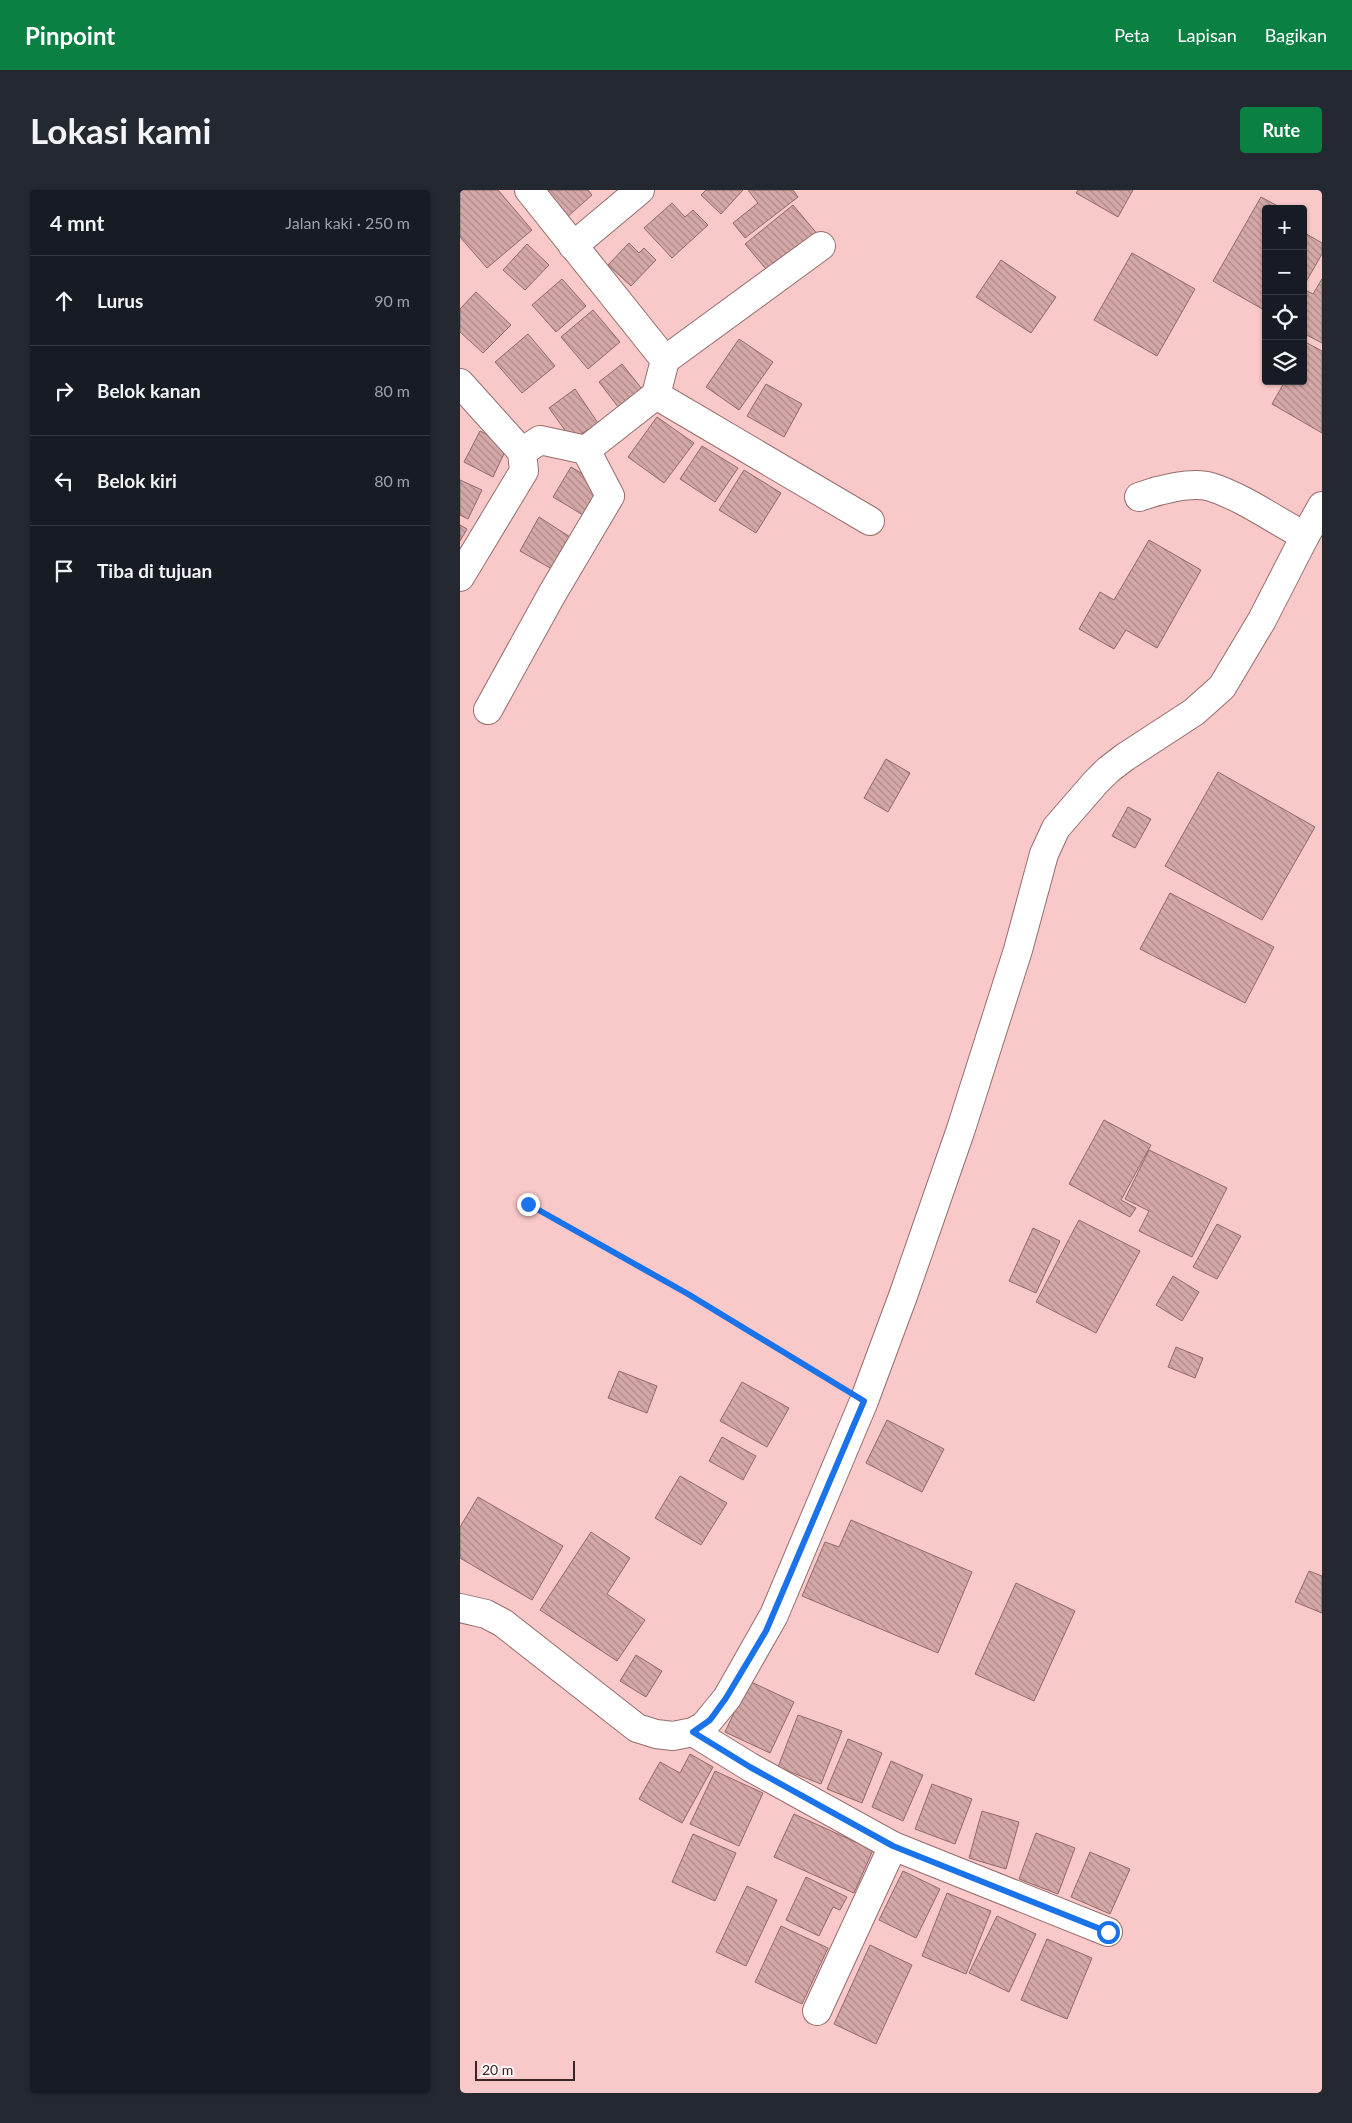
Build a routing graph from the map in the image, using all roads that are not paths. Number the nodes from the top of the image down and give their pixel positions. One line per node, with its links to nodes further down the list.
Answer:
1 (529, 190): 3 (street)
2 (640, 190): 3 (street)
3 (573, 246): 5 (street)
4 (821, 246): 5 (street)
5 (665, 360): 7 (street)
6 (460, 383): 9 (street)
7 (656, 395): 8 (street); 12 (street)
8 (586, 450): 9 (street); 15 (street)
9 (522, 452): 14 (street)
10 (1139, 497): 13 (street)
11 (1322, 506): 13 (street)
12 (870, 521)
13 (1304, 536): 17 (street)
14 (460, 578)
15 (488, 710)
16 (460, 1608): 17 (street)
17 (693, 1732): 18 (street)
18 (893, 1846): 19 (street); 20 (street)
19 (1108, 1932)
20 (817, 2011)

